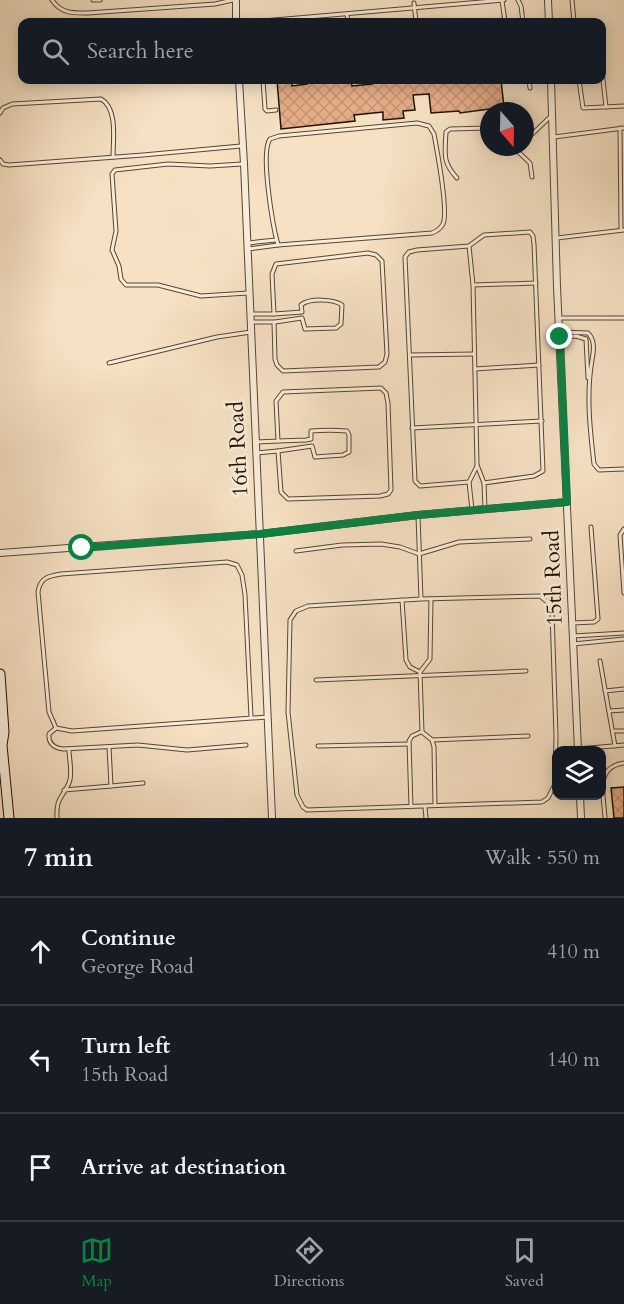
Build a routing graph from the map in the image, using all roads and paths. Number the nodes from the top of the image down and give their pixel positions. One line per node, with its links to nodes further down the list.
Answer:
1 (52, 0): 4 (lane)
2 (93, 0): 3 (lane)
3 (100, 0)
4 (235, 0): 12 (street)
5 (503, 0): 10 (lane); 16 (lane)
6 (518, 0): 17 (lane)
7 (548, 0): 18 (street)
8 (572, 0): 19 (lane)
9 (414, 3): 10 (lane)
10 (415, 9): 11 (lane); 15 (lane)
11 (347, 15): 13 (lane); 14 (lane)
12 (236, 18)
13 (306, 18)
14 (347, 18)
15 (416, 18)
16 (505, 18)
17 (522, 18)
18 (549, 18)
19 (574, 18)
20 (239, 84): 36 (street, 16th Road)
21 (264, 84): 29 (lane)
22 (530, 84): 26 (lane)
23 (551, 84): 31 (street, 15th Road)
24 (580, 84): 28 (lane)
25 (603, 84): 28 (lane)
26 (530, 88)
27 (624, 106): 28 (lane)
28 (606, 107)
29 (276, 110)
30 (0, 113): 38 (lane)
31 (552, 114): 34 (lane); 35 (street, 15th Road)
32 (480, 128): 42 (lane)
33 (622, 128): 35 (lane); 43 (lane)
34 (534, 132)
35 (553, 137): 45 (street, 15th Road)
36 (243, 146): 38 (lane); 40 (street, 16th Road)
37 (523, 156): 41 (lane)
38 (113, 157): 39 (lane)
39 (0, 160)
40 (244, 164): 48 (street, 16th Road); 52 (lane)
41 (532, 177)
42 (457, 178)
43 (622, 188): 44 (lane)
44 (623, 230): 45 (lane)
45 (555, 238): 57 (street, 15th Road)
46 (277, 240): 47 (lane); 47 (lane); 48 (lane)
47 (278, 245): 48 (lane)
48 (248, 246): 52 (street, 16th Road)
49 (469, 246): 50 (lane); 51 (lane); 64 (lane)
50 (536, 283): 51 (lane); 66 (lane)
51 (473, 285): 63 (lane)
52 (249, 293): 54 (street, 16th Road)
53 (302, 312): 55 (lane); 56 (lane); 56 (lane)
54 (249, 314): 55 (lane); 59 (street, 16th Road)
55 (273, 314): 60 (lane)
56 (302, 318): 60 (lane)
57 (558, 318): 58 (lane); 62 (street, 15th Road)
58 (624, 318)
59 (250, 322): 60 (lane); 61 (street, 16th Road)
60 (274, 322)
61 (251, 332): 65 (lane); 73 (street, 16th Road)
62 (560, 334): 78 (lane); 81 (street, 15th Road)
63 (474, 354): 64 (lane); 67 (lane)
64 (409, 355): 70 (lane)
65 (109, 363)
66 (539, 365): 67 (lane); 68 (lane)
67 (474, 369): 69 (lane)
68 (542, 421): 69 (lane); 80 (lane)
69 (477, 423): 70 (lane); 77 (lane)
70 (412, 428): 79 (lane)
71 (311, 439): 72 (lane); 74 (lane); 74 (lane)
72 (278, 441): 73 (lane); 75 (lane)
73 (255, 442): 76 (street, 16th Road)
74 (312, 446): 75 (lane)
75 (278, 451): 76 (lane)
76 (256, 453): 87 (street, 16th Road)
77 (477, 465): 79 (lane); 80 (lane)
78 (624, 469)
79 (470, 482): 83 (lane)
80 (484, 483): 82 (lane)
81 (567, 502): 82 (street); 96 (street, 15th Road)
82 (485, 509): 83 (street)
83 (472, 510): 84 (street)
84 (418, 515): 87 (street); 91 (lane)
85 (591, 527): 96 (lane)
86 (624, 529): 92 (lane)
87 (260, 534): 90 (street); 110 (street, 16th Road)
88 (530, 539): 91 (lane)
89 (296, 551): 91 (lane)
90 (0, 553)
91 (419, 554): 94 (lane)
92 (624, 593)
93 (431, 598): 94 (lane); 103 (lane); 132 (lane)
94 (421, 599): 95 (lane)
95 (402, 600): 103 (lane); 133 (lane)
96 (573, 623): 99 (street, 15th Road)
97 (624, 633): 99 (lane)
98 (624, 639): 99 (lane)
99 (573, 640): 122 (street, 15th Road)
100 (600, 661): 106 (lane)
101 (526, 671): 103 (lane)
102 (0, 674): 117 (main road)
103 (420, 674): 104 (lane); 114 (lane)
104 (316, 680)
105 (624, 689): 106 (lane)
106 (605, 691): 108 (lane)
107 (624, 710): 108 (lane)
108 (609, 711): 112 (lane)
109 (251, 717): 110 (lane); 111 (lane); 111 (lane)
110 (268, 717): 137 (street, 16th Road)
111 (56, 728): 126 (lane)
112 (613, 731): 113 (lane); 123 (lane)
113 (624, 731)
114 (422, 732): 116 (lane); 118 (lane)
115 (528, 736): 116 (lane)
116 (432, 740): 132 (lane)
117 (1, 743): 135 (main road)
118 (409, 744): 121 (lane); 133 (lane)
119 (624, 745): 123 (lane)
120 (246, 746): 124 (lane)
121 (318, 746)
122 (578, 746)
123 (615, 746): 125 (lane)
124 (109, 747): 126 (lane); 129 (lane)
125 (606, 747)
126 (69, 750): 130 (lane)
127 (624, 763): 140 (lane)
128 (143, 783): 129 (lane)
129 (111, 786): 130 (lane)
130 (64, 790): 136 (lane)
131 (580, 800): 139 (street)
132 (435, 806): 134 (lane)
133 (411, 807): 134 (lane)
134 (425, 807): 138 (lane)
135 (9, 818)
136 (57, 818)
137 (272, 818)
138 (426, 818)
139 (581, 818)
140 (605, 818)

